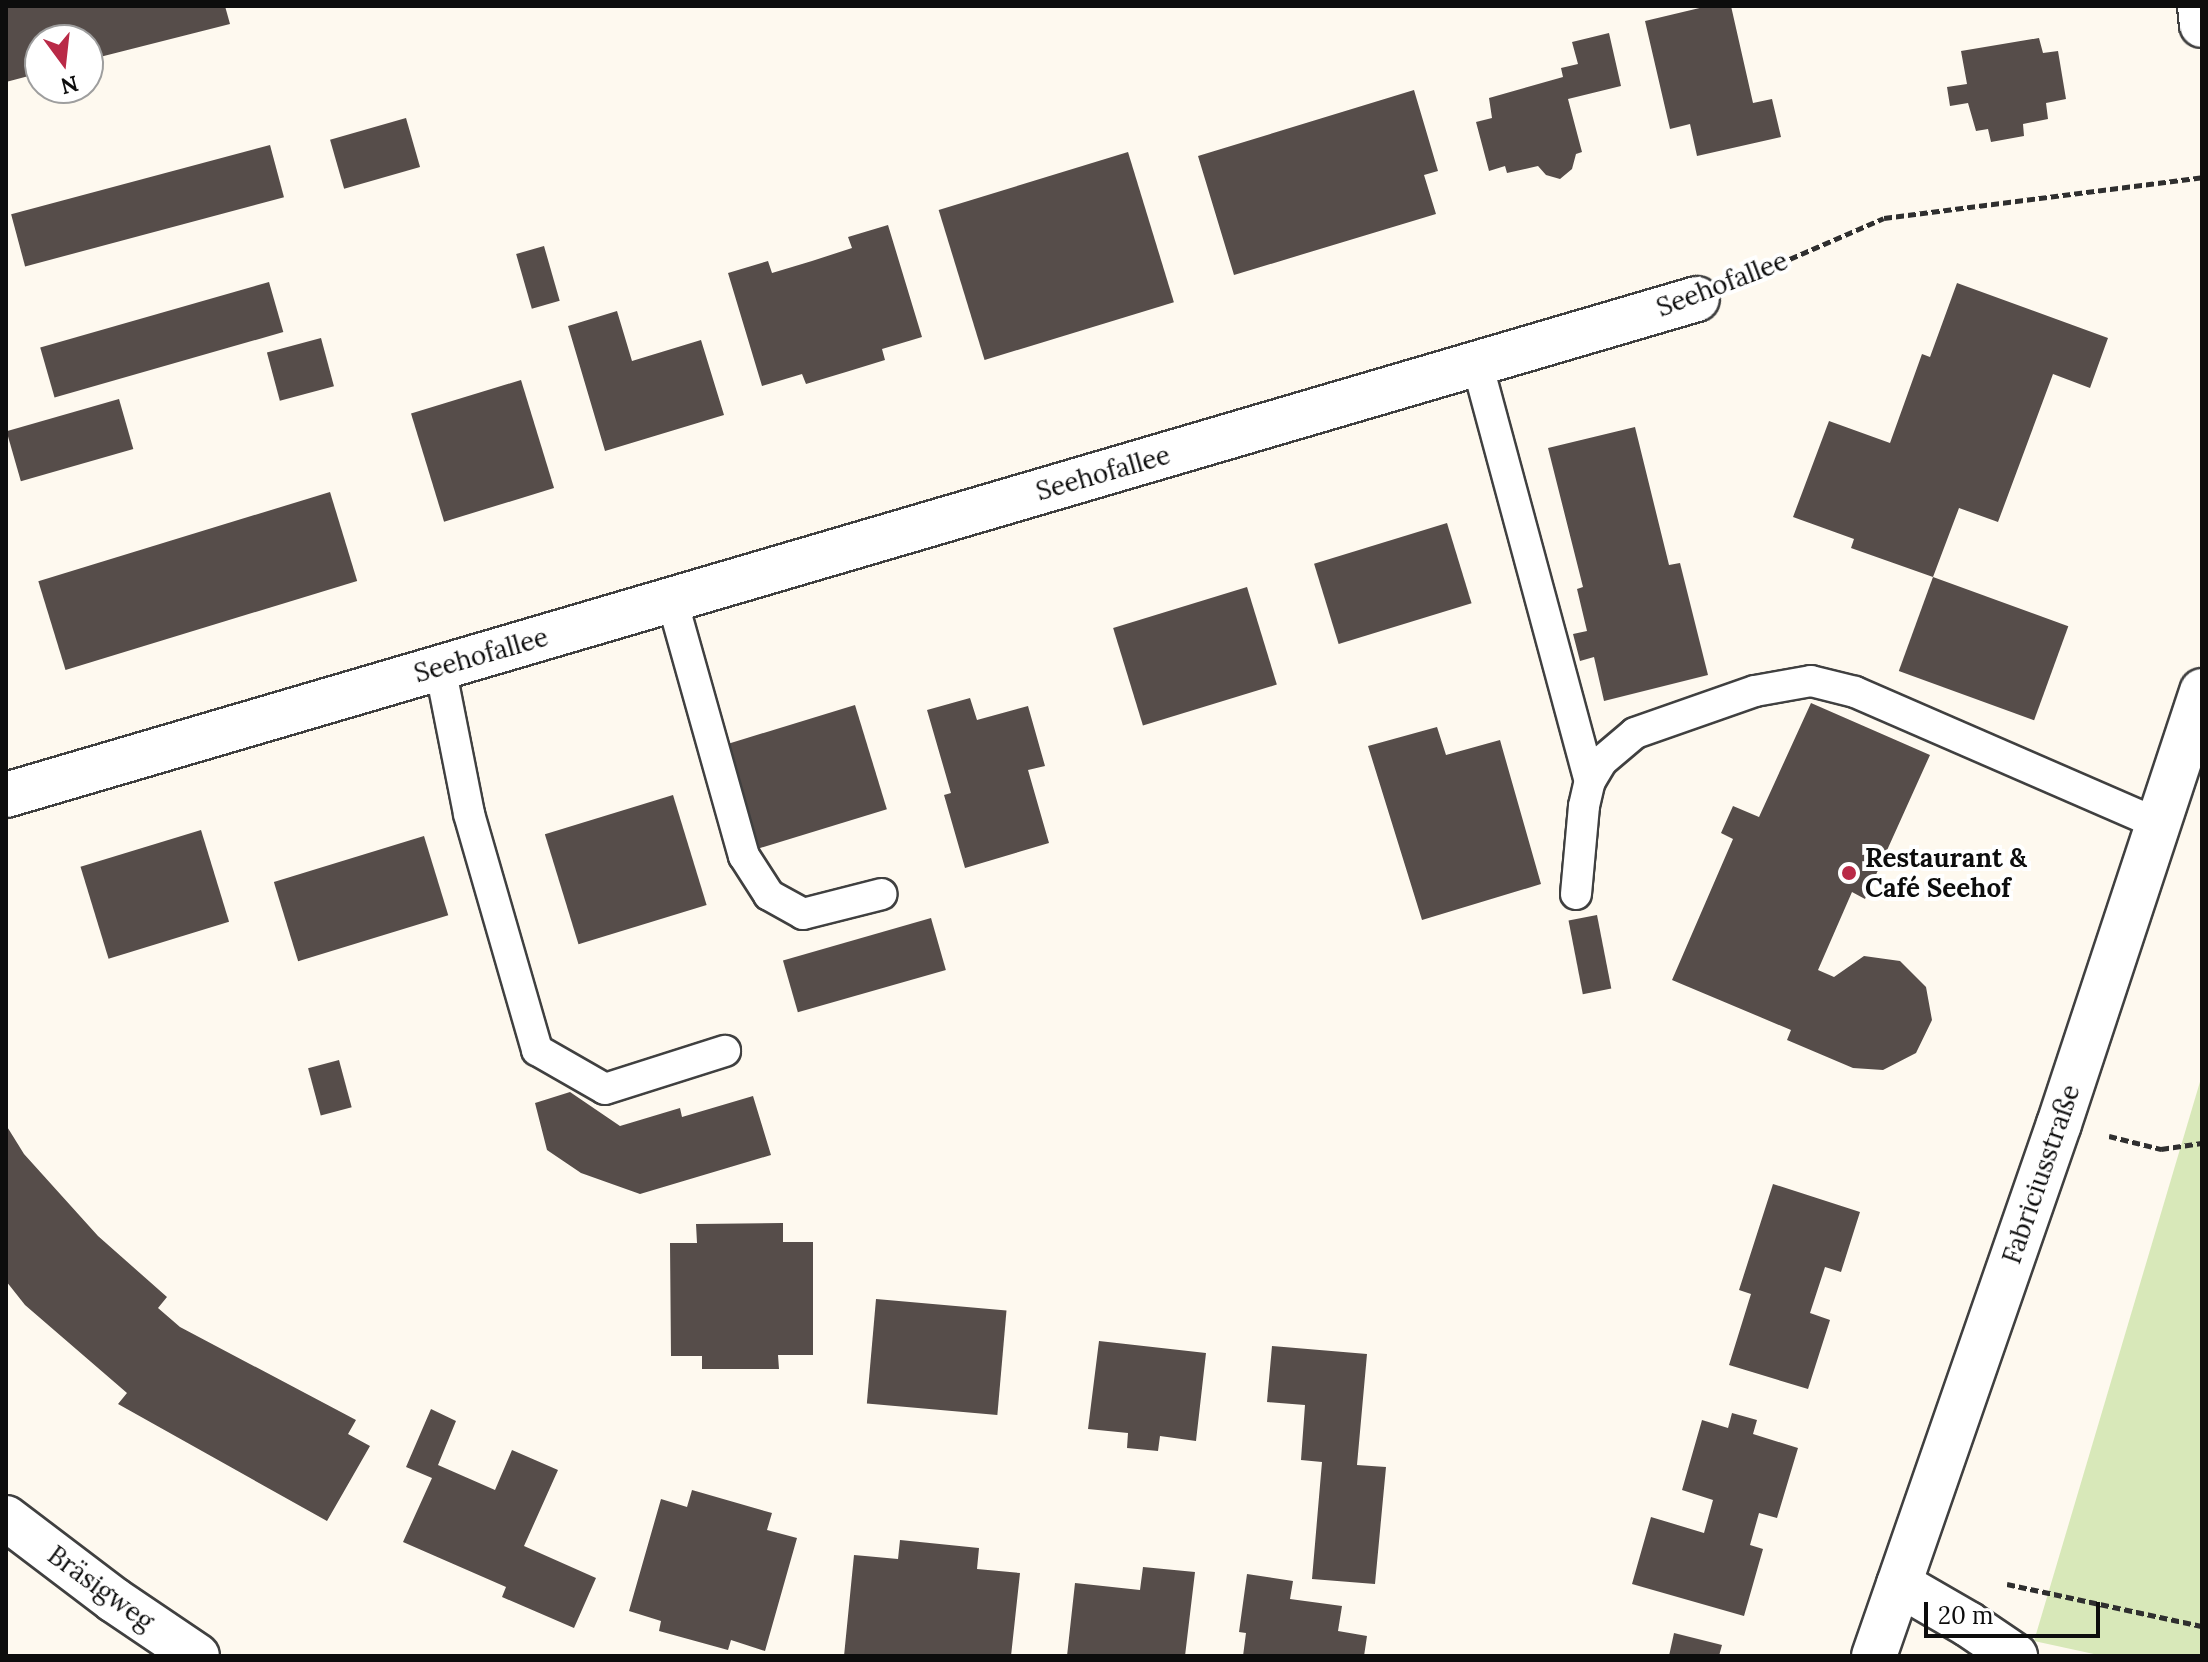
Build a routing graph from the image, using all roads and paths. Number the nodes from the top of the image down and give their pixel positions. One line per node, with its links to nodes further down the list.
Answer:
1 (2200, 6): 2 (street)
2 (2202, 25)
3 (2202, 177): 4 (path, Seehofallee)
4 (1697, 299): 5 (street, Seehofallee)
5 (1477, 363): 6 (street, Seehofallee); 9 (lane)
6 (672, 600): 7 (street, Seehofallee); 12 (lane)
7 (440, 667): 10 (street, Seehofallee); 14 (lane)
8 (2202, 691): 11 (street, Fabriciusstraße)
9 (1590, 781): 11 (lane); 13 (lane)
10 (6, 795)
11 (2159, 824): 15 (street, Fabriciusstraße)
12 (882, 894)
13 (1576, 894)
14 (725, 1051)
15 (2059, 1124): 16 (path); 19 (street, Fabriciusstraße)
16 (2202, 1143)
17 (6, 1518): 21 (street, Bräsigweg)
18 (2000, 1582): 20 (path)
19 (1899, 1584): 22 (street, Fabriciusstraße); 23 (street)
20 (2202, 1626)
21 (197, 1656)
22 (1874, 1656)
23 (2015, 1656)

